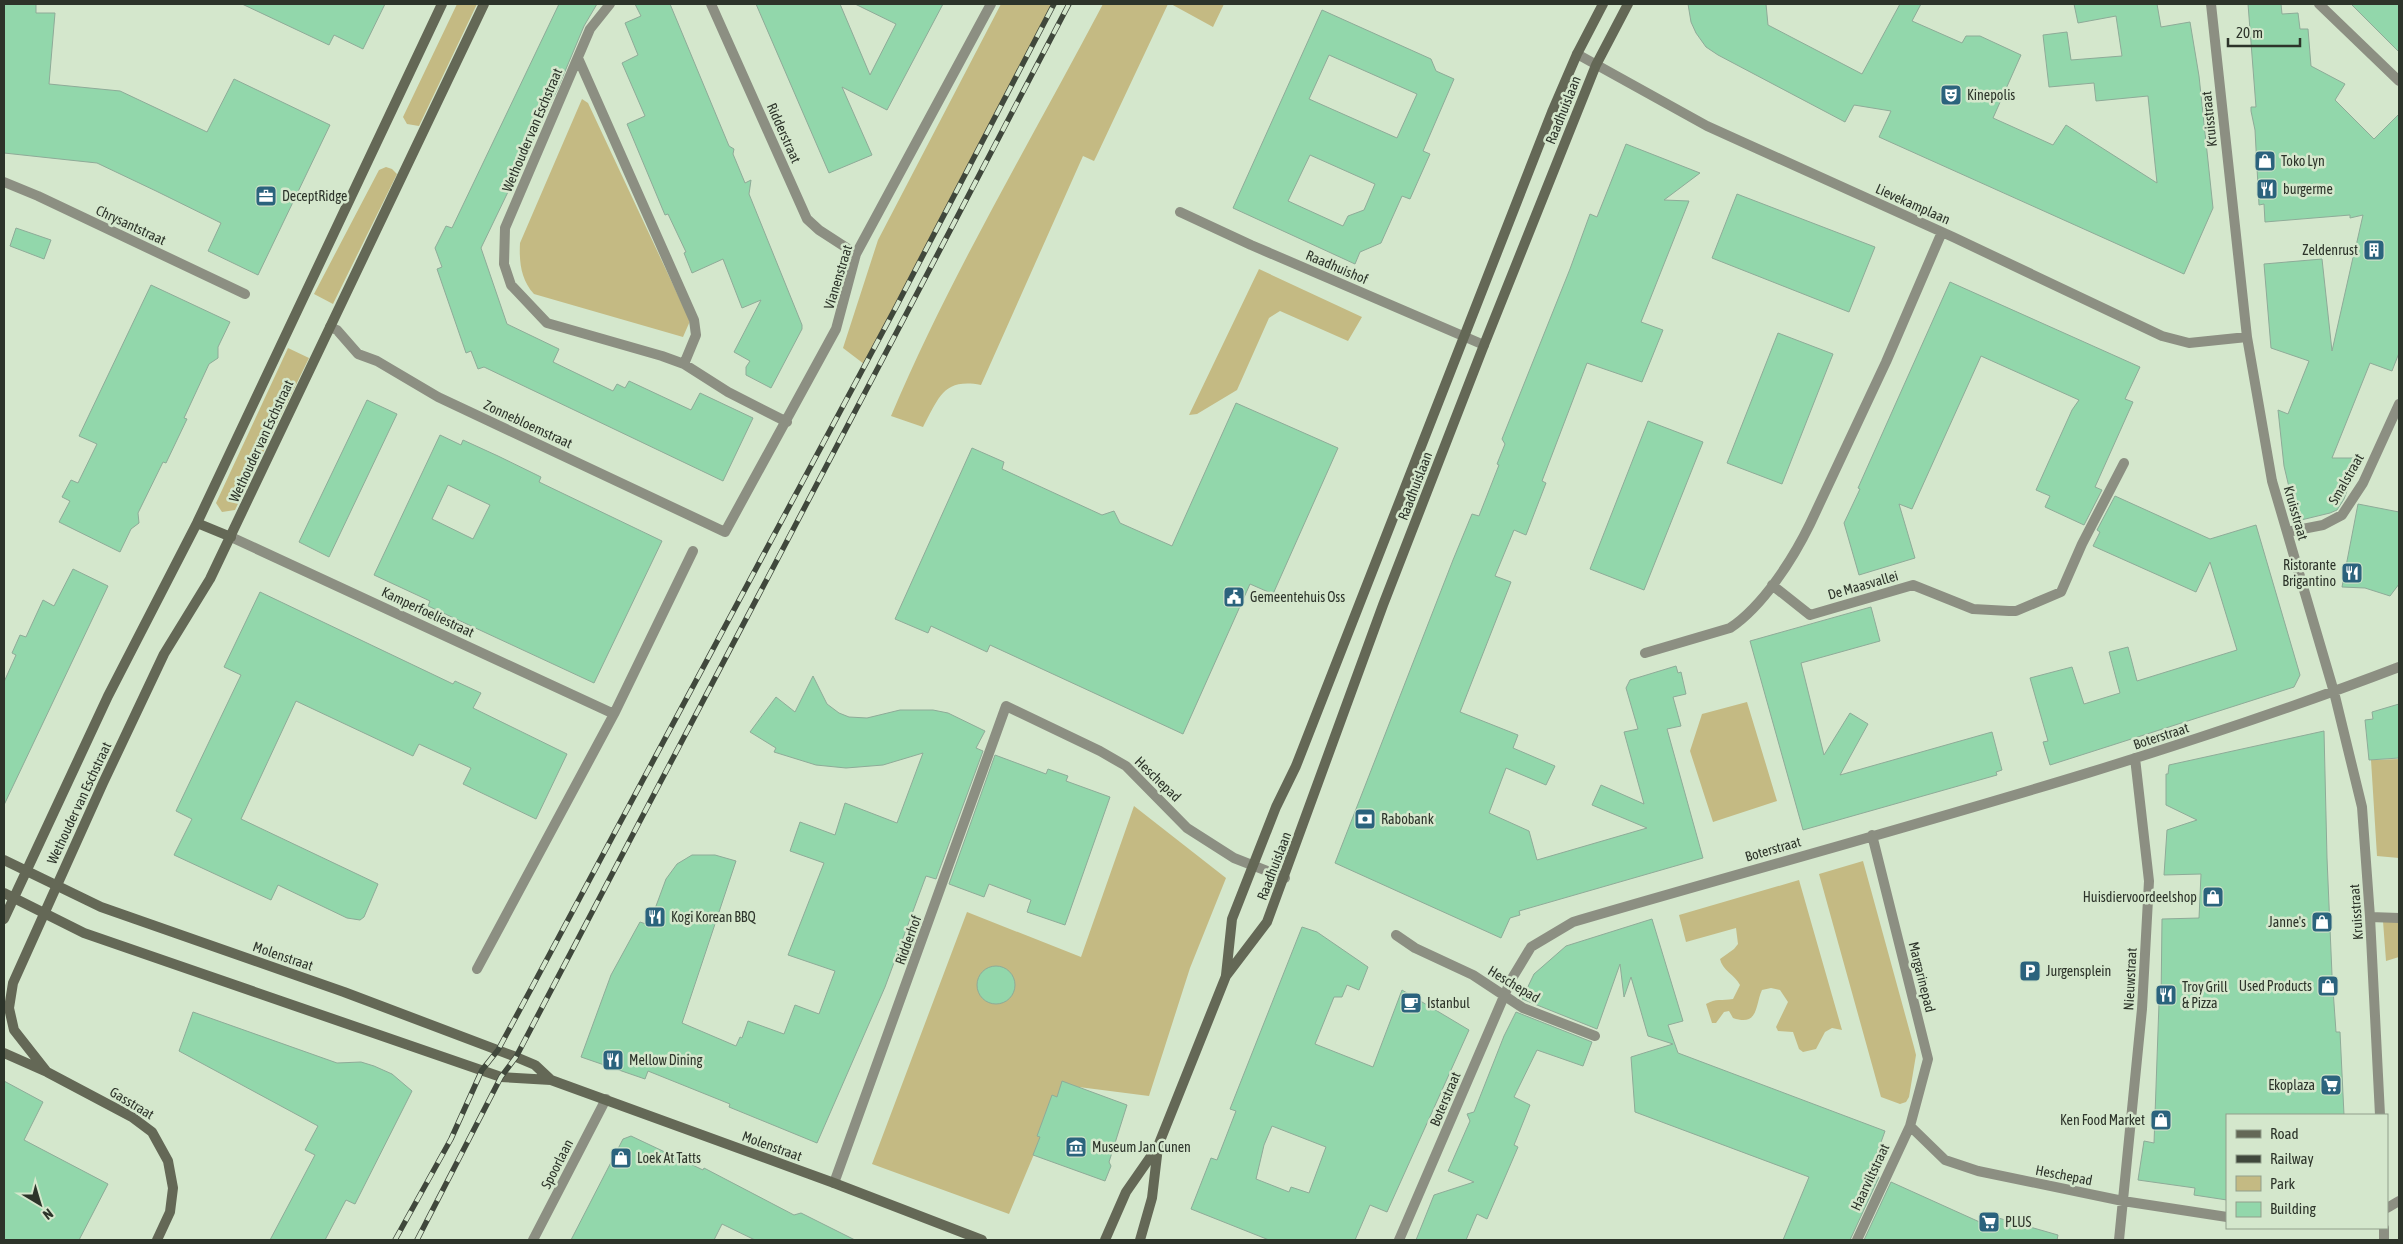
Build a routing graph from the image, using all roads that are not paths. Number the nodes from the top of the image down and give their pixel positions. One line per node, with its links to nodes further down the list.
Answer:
1 (442, 4): 27 (street, Wethouder van Eschstraat)
2 (484, 4): 19 (street, Wethouder van Eschstraat)
3 (610, 4): 11 (street, Wethouder van Eschstraat)
4 (711, 4): 17 (street, Ridderstraat)
5 (991, 4): 17 (street, Vianenstraat)
6 (1603, 4): 10 (street, Raadhuislaan)
7 (1628, 4): 12 (street, Raadhuislaan)
8 (2211, 4): 21 (street, Kruisstraat)
9 (2319, 4): 13 (street)
10 (1577, 54): 12 (street, Lievekamplaan); 20 (street, Raadhuislaan)
11 (578, 58): 23 (street, Wethouder van Eschstraat); 23 (street, Wethouder van Eschstraat)
12 (1596, 65): 16 (street, Lievekamplaan); 22 (street, Raadhuislaan)
13 (2399, 81)
14 (4, 182): 18 (street, Chrysantstraat)
15 (1180, 212): 20 (street, Raadhuishof)
16 (1942, 232): 21 (street, Lievekamplaan); 32 (street)
17 (856, 254): 25 (street, Vianenstraat)
18 (245, 294)
19 (330, 327): 28 (street, Zonnebloemstraat); 30 (street, Wethouder van Eschstraat)
20 (1463, 337): 22 (street, Raadhuishof); 41 (street, Raadhuislaan)
21 (2248, 338): 29 (street, Kruisstraat)
22 (1484, 345): 43 (street, Raadhuislaan)
23 (684, 364): 25 (street, Wethouder van Eschstraat)
24 (2399, 404): 29 (street, Smalstraat)
25 (786, 422): 28 (street, Vianenstraat)
26 (2124, 463): 32 (street, De Maasvallei)
27 (198, 523): 30 (street); 42 (street, Wethouder van Eschstraat)
28 (724, 532)
29 (2287, 532): 35 (street, Kruisstraat)
30 (231, 537): 37 (street, Kamperfoeliestraat); 44 (street, Wethouder van Eschstraat)
31 (693, 551): 37 (street)
32 (1772, 585): 33 (street)
33 (1645, 653)
34 (2399, 667): 35 (street, Boterstraat)
35 (2334, 692): 38 (street, Boterstraat); 48 (street, Kruisstraat)
36 (1006, 706): 41 (street, Heschepad); 63 (street, Ridderhof)
37 (614, 714): 52 (street)
38 (2135, 758): 39 (street, Boterstraat); 64 (street, Nieuwstraat)
39 (1872, 835): 54 (street, Boterstraat); 61 (street, Margarinepad)
40 (4, 860): 42 (street, Molenstraat)
41 (1252, 866): 43 (street, Heschepad); 53 (street, Raadhuislaan)
42 (27, 871): 44 (street, Molenstraat); 46 (street)
43 (1285, 878): 53 (street, Raadhuislaan)
44 (57, 886): 47 (street, Gasstraat); 58 (street, Molenstraat)
45 (4, 893): 46 (street, Molenstraat)
46 (14, 899): 47 (street, Molenstraat); 50 (street)
47 (45, 915): 57 (street, Gasstraat); 58 (street, Molenstraat)
48 (2370, 917): 49 (street); 60 (street, Kruisstraat)
49 (2399, 918)
50 (4, 919)
51 (1396, 935): 54 (street, Heschepad)
52 (477, 969)
53 (1226, 976): 62 (street, Raadhuislaan)
54 (1504, 995): 55 (street, Heschepad); 73 (street, Boterstraat)
55 (1595, 1036)
56 (4, 1053): 57 (street, Gasstraat)
57 (48, 1072): 68 (street, Gasstraat)
58 (551, 1080): 59 (street, Molenstraat)
59 (606, 1099): 63 (street, Molenstraat); 69 (street, Spoorlaan)
60 (2380, 1114)
61 (1910, 1126): 64 (street, Heschepad); 74 (street, Haarviltstraat)
62 (1158, 1146): 71 (street, Raadhuislaan); 72 (street, Raadhuislaan)
63 (834, 1183): 70 (street, Molenstraat)
64 (2124, 1200): 67 (street, Heschepad); 75 (street, Nieuwstraat)
65 (2399, 1201): 66 (street)
66 (2388, 1207)
67 (2226, 1217)
68 (157, 1240)
69 (533, 1240)
70 (982, 1240)
71 (1105, 1240)
72 (1140, 1240)
73 (1399, 1240)
74 (1857, 1240)
75 (2118, 1240)

